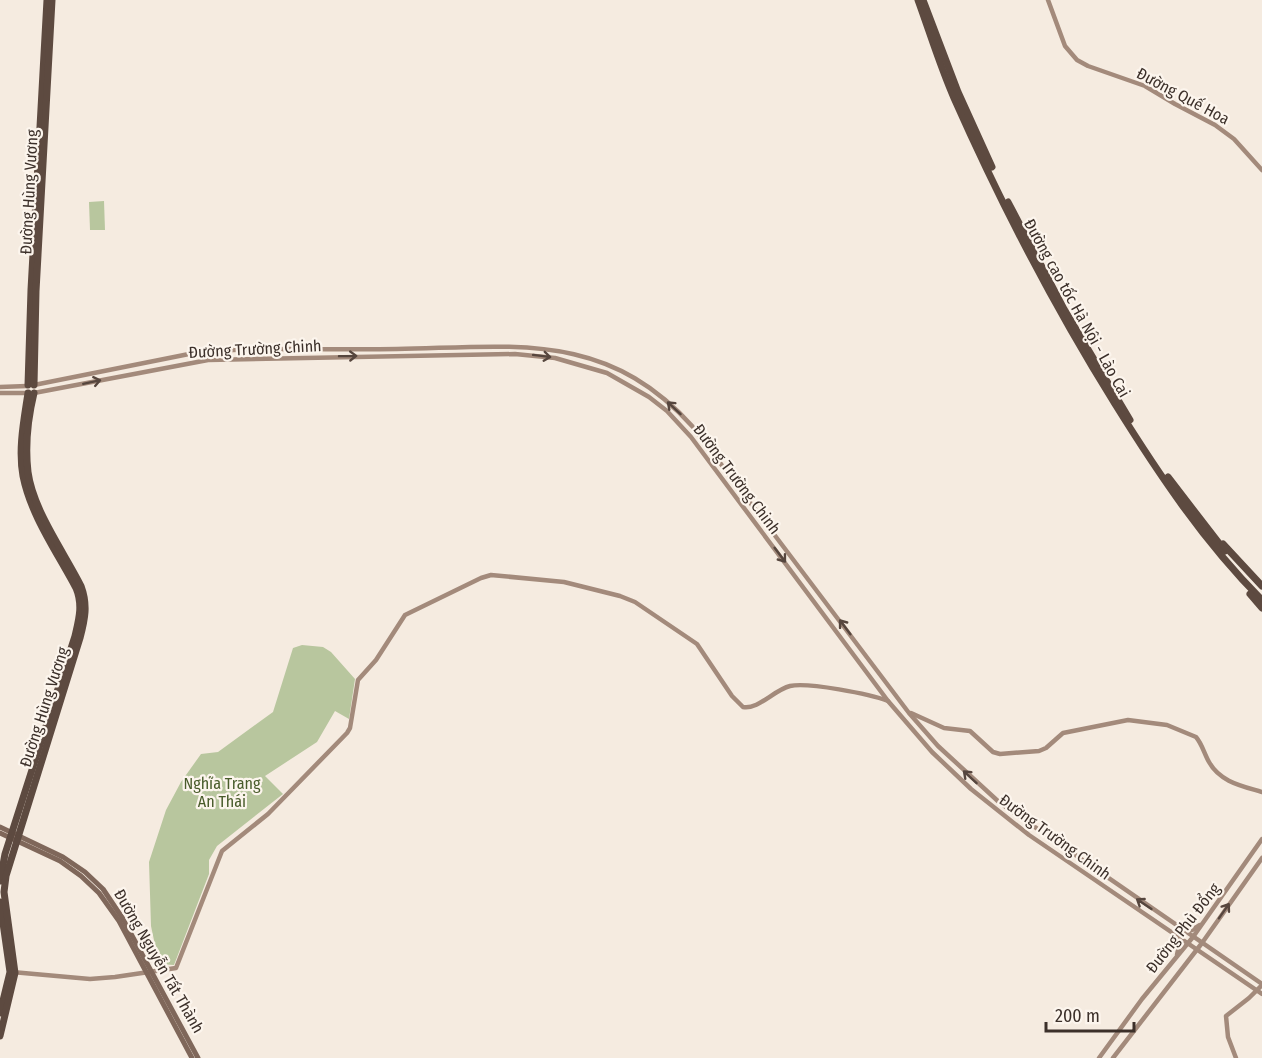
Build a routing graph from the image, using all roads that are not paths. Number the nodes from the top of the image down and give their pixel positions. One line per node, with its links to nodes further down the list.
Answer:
1 (47, 0): 10 (highway, Đường Hùng Vương)
2 (52, 0): 10 (highway, Đường Hùng Vương)
3 (918, 0): 15 (highway, Đường cao tốc Hà Nội - Lào Cai)
4 (923, 0): 14 (highway, Đường cao tốc Hà Nội - Lào Cai)
5 (1048, 0): 6 (main road, Đường Quế Hoa)
6 (1262, 170)
7 (578, 355): 8 (main road); 10 (main road, Đường Trường Chinh); 12 (main road, Đường Trường Chinh, one-way to 7)
8 (577, 363): 10 (main road, Đường Trường Chinh, one-way to 8); 13 (main road, Đường Trường Chinh)
9 (0, 387): 10 (main road, Đường Trường Chinh)
10 (31, 389): 11 (main road, Đường Trường Chinh); 29 (highway, Đường Hùng Vương)
11 (0, 393)
12 (692, 427): 13 (main road); 20 (main road, Đường Trường Chinh, one-way to 12)
13 (686, 432): 21 (main road, Đường Trường Chinh, one-way to 21)
14 (1197, 517): 16 (highway); 17 (highway, Đường cao tốc Hà Nội - Lào Cai)
15 (1214, 546): 18 (highway, Đường cao tốc Hà Nội - Lào Cai); 19 (highway)
16 (1262, 586)
17 (1262, 594)
18 (1262, 600)
19 (1262, 608)
20 (867, 655): 21 (main road); 23 (main road, Đường Trường Chinh)
21 (858, 661): 22 (main road, Đường Trường Chinh)
22 (888, 701): 28 (main road, Đường Trường Chinh); 47 (main road)
23 (909, 713): 24 (main road); 26 (main road, Đường Trường Chinh, one-way to 23)
24 (1262, 792)
25 (0, 827): 29 (main road, Đường Nguyễn Tất Thành)
26 (1034, 829): 28 (main road); 35 (main road, Đường Trường Chinh, one-way to 26)
27 (0, 833): 29 (main road, Đường Nguyễn Tất Thành)
28 (1029, 835): 37 (main road, Đường Trường Chinh)
29 (14, 837): 32 (highway, Đường Hùng Vương); 46 (highway, Đường Hùng Vương); 47 (main road, Đường Nguyễn Tất Thành)
30 (1262, 839): 34 (main road, Đường Phù Đổng)
31 (1262, 858): 36 (main road, Đường Phù Đổng, one-way to 31)
32 (0, 881)
33 (0, 902): 46 (highway, Đường Hùng Vương)
34 (1205, 921): 35 (main road); 38 (main road, Đường Phù Đổng)
35 (1174, 924): 38 (main road, Đường Trường Chinh)
36 (1214, 926): 39 (main road, Đường Phù Đổng); 42 (main road)
37 (1161, 927): 40 (main road, Đường Trường Chinh); 43 (main road)
38 (1193, 937): 39 (main road, Đường Trường Chinh); 40 (main road, Đường Phù Đổng)
39 (1202, 943): 41 (main road, Đường Phù Đổng); 42 (main road, Đường Trường Chinh)
40 (1187, 944): 41 (main road, Đường Trường Chinh); 43 (main road, Đường Phù Đổng)
41 (1196, 951): 44 (main road, Đường Trường Chinh); 45 (main road, Đường Phù Đổng)
42 (1220, 956): 48 (main road, Đường Trường Chinh)
43 (1175, 959): 52 (main road, Đường Phù Đổng)
44 (1213, 962): 45 (main road); 49 (main road, Đường Trường Chinh)
45 (1184, 966): 53 (main road, Đường Phù Đổng)
46 (12, 972): 47 (main road); 50 (highway, Đường Hùng Vương); 51 (highway, Đường Hùng Vương)
47 (149, 972): 54 (main road, Đường Nguyễn Tất Thành); 55 (main road, Đường Nguyễn Tất Thành)
48 (1262, 984): 49 (main road)
49 (1259, 993): 58 (main road)
50 (0, 1013)
51 (0, 1036)
52 (1112, 1038): 53 (main road); 56 (main road, Đường Phù Đổng)
53 (1121, 1046): 57 (main road, Đường Phù Đổng)
54 (192, 1058)
55 (198, 1058)
56 (1099, 1058)
57 (1113, 1058)
58 (1236, 1058)

